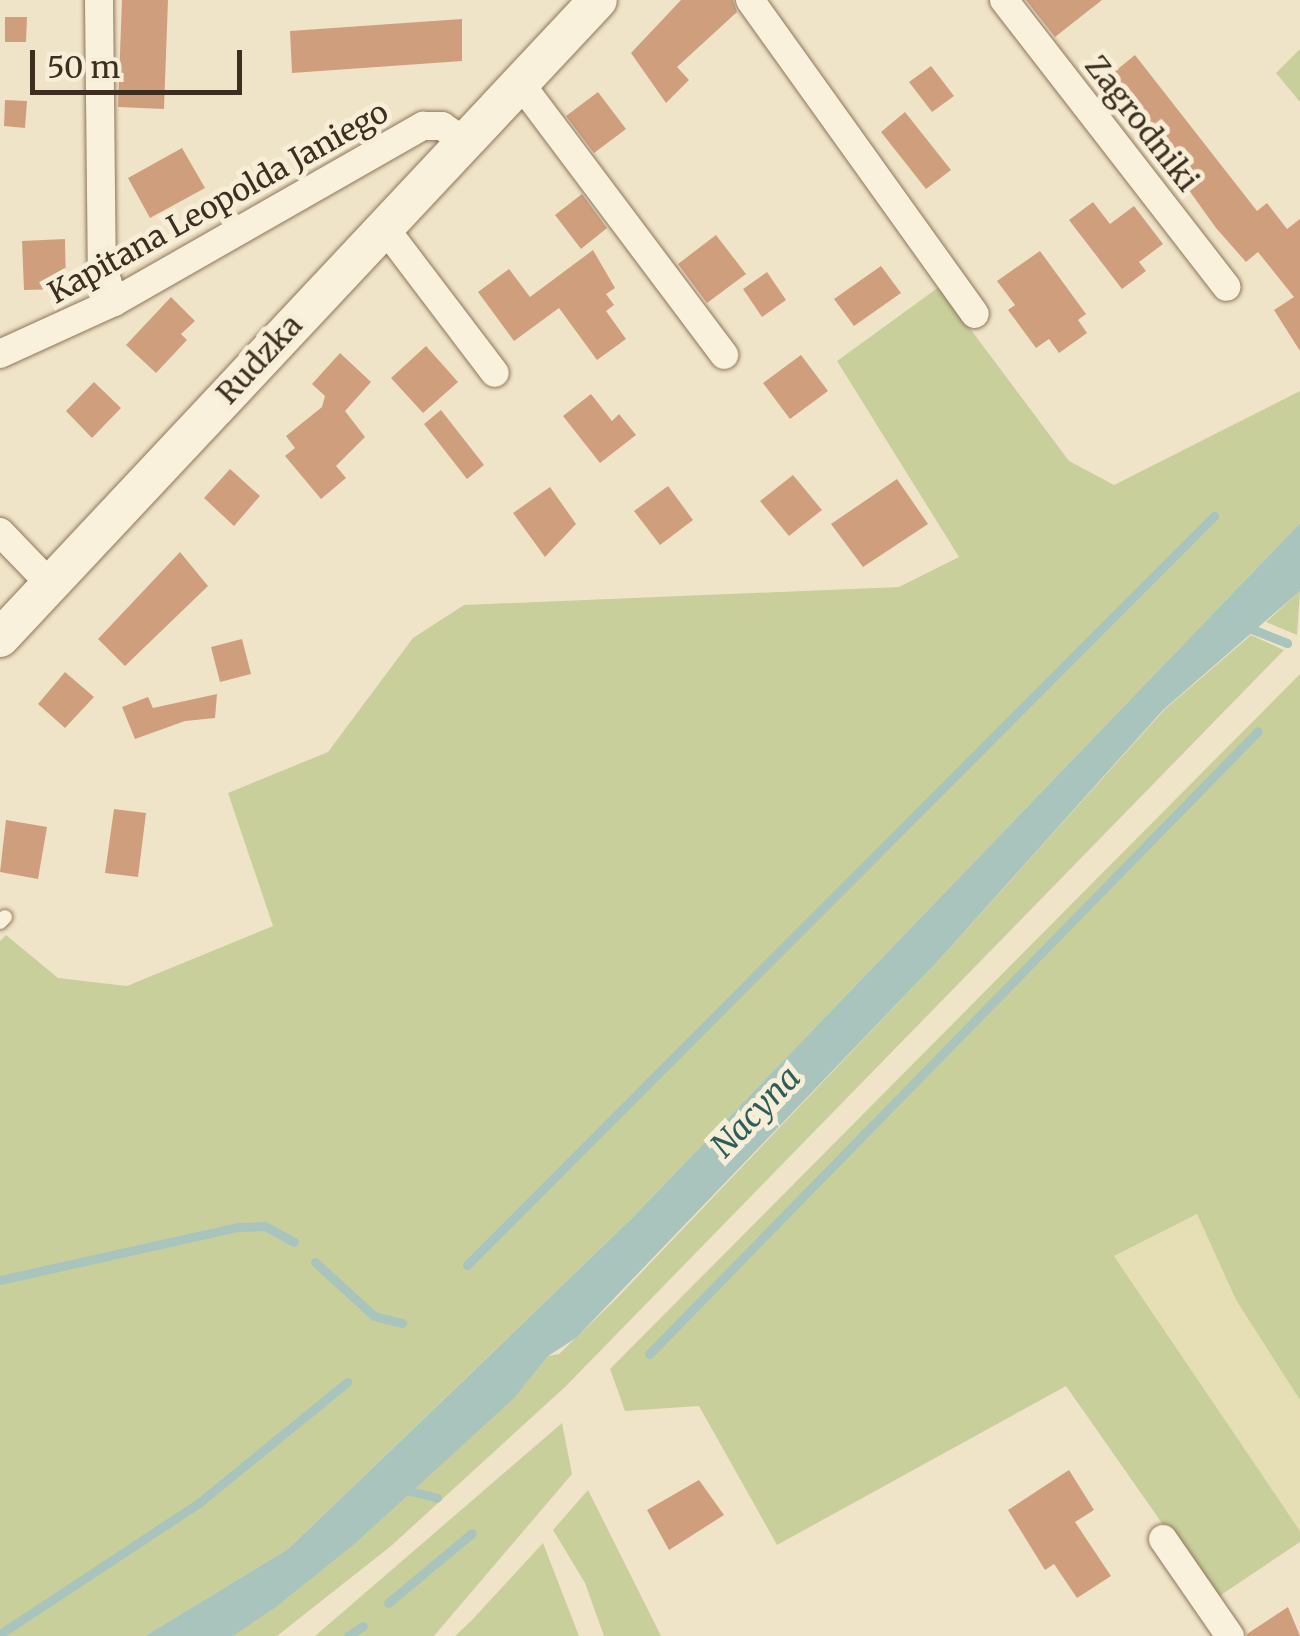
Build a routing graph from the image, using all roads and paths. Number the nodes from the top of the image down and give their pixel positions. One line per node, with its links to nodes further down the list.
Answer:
1 (99, 0): 9 (street)
2 (598, 0): 5 (main road, Rudzka)
3 (750, 0): 10 (street)
4 (1004, 0): 8 (street, Zagrodniki)
5 (520, 83): 6 (main road, Rudzka); 12 (street)
6 (465, 142): 7 (main road, Rudzka); 9 (street, Kapitana Leopolda Janiego)
7 (384, 227): 13 (street); 15 (main road, Rudzka)
8 (1228, 287)
9 (114, 302): 11 (street, Kapitana Leopolda Janiego)
10 (975, 314)
11 (0, 354)
12 (724, 355)
13 (495, 373)
14 (0, 532): 15 (street)
15 (49, 583): 16 (main road, Rudzka)
16 (0, 638)
17 (1163, 1540): 18 (street)
18 (1230, 1636)

